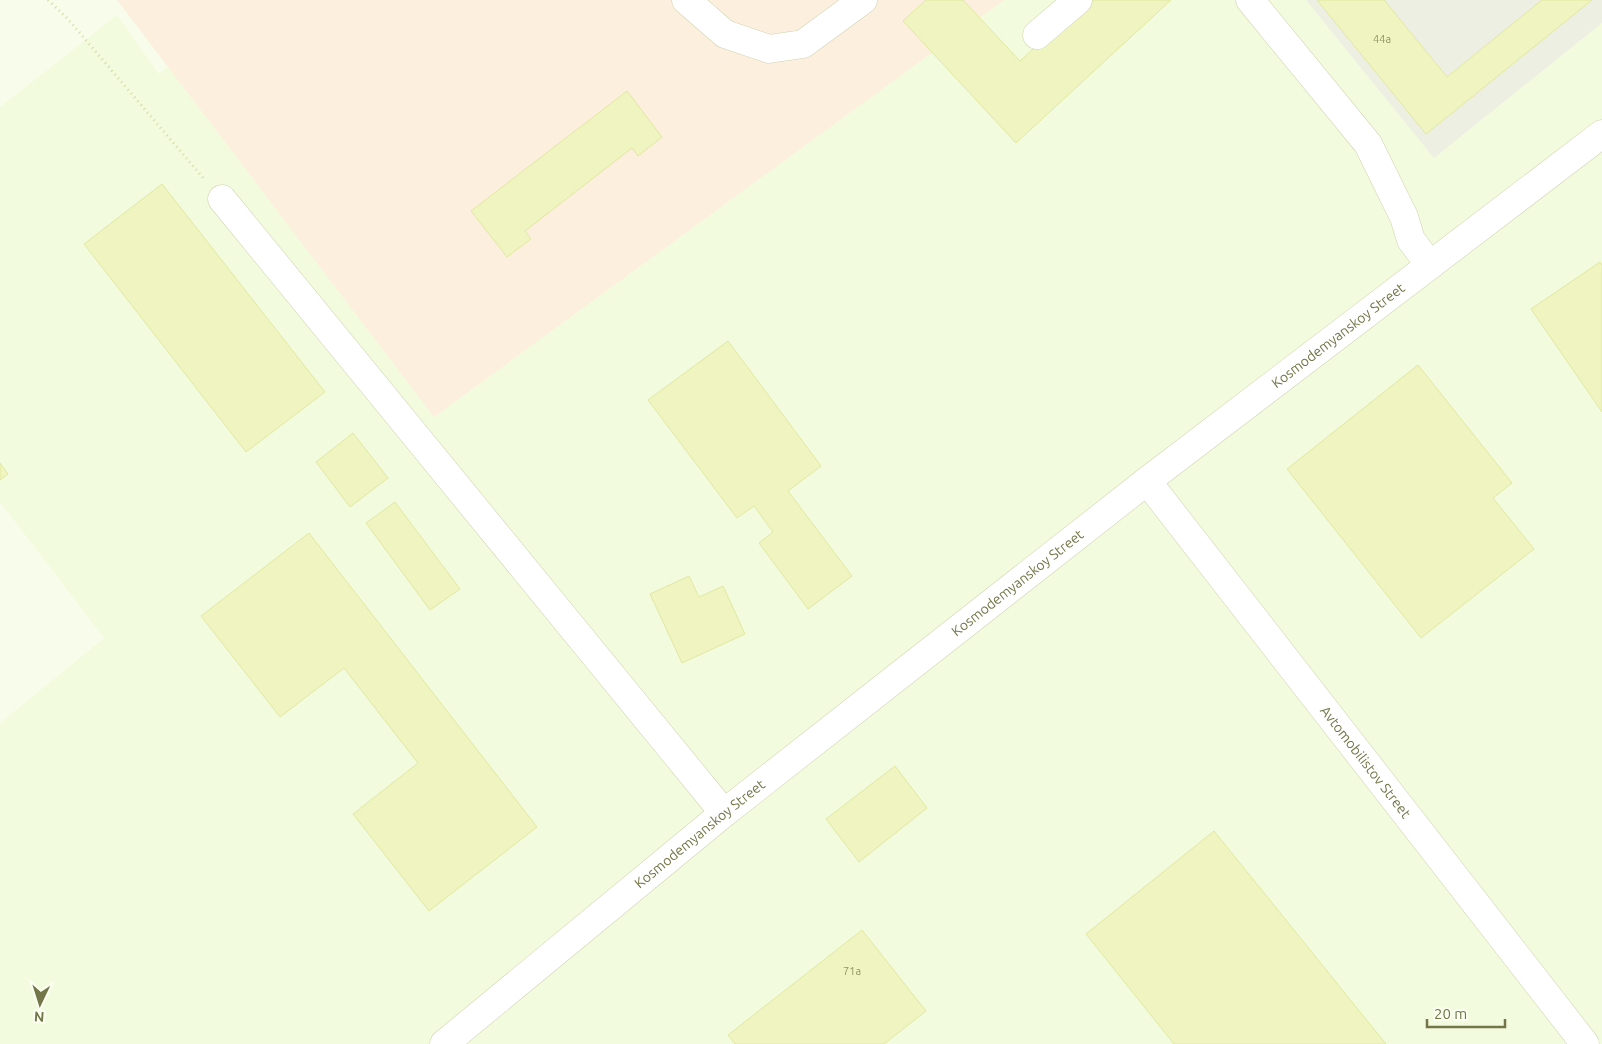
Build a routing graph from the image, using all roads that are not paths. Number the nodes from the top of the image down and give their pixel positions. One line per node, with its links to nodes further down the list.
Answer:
1 (686, 0): 2 (street)
2 (863, 0)
3 (1078, 0): 5 (street)
4 (1250, 0): 8 (street)
5 (1037, 35)
6 (1602, 134): 8 (street, Kosmodemyanskoy Street)
7 (222, 199): 10 (street)
8 (1430, 265): 9 (street, Kosmodemyanskoy Street)
9 (1147, 481): 10 (street, Kosmodemyanskoy Street); 12 (street, Avtomobilistov Street)
10 (724, 813): 11 (street, Kosmodemyanskoy Street)
11 (461, 1039)
12 (1585, 1044)

